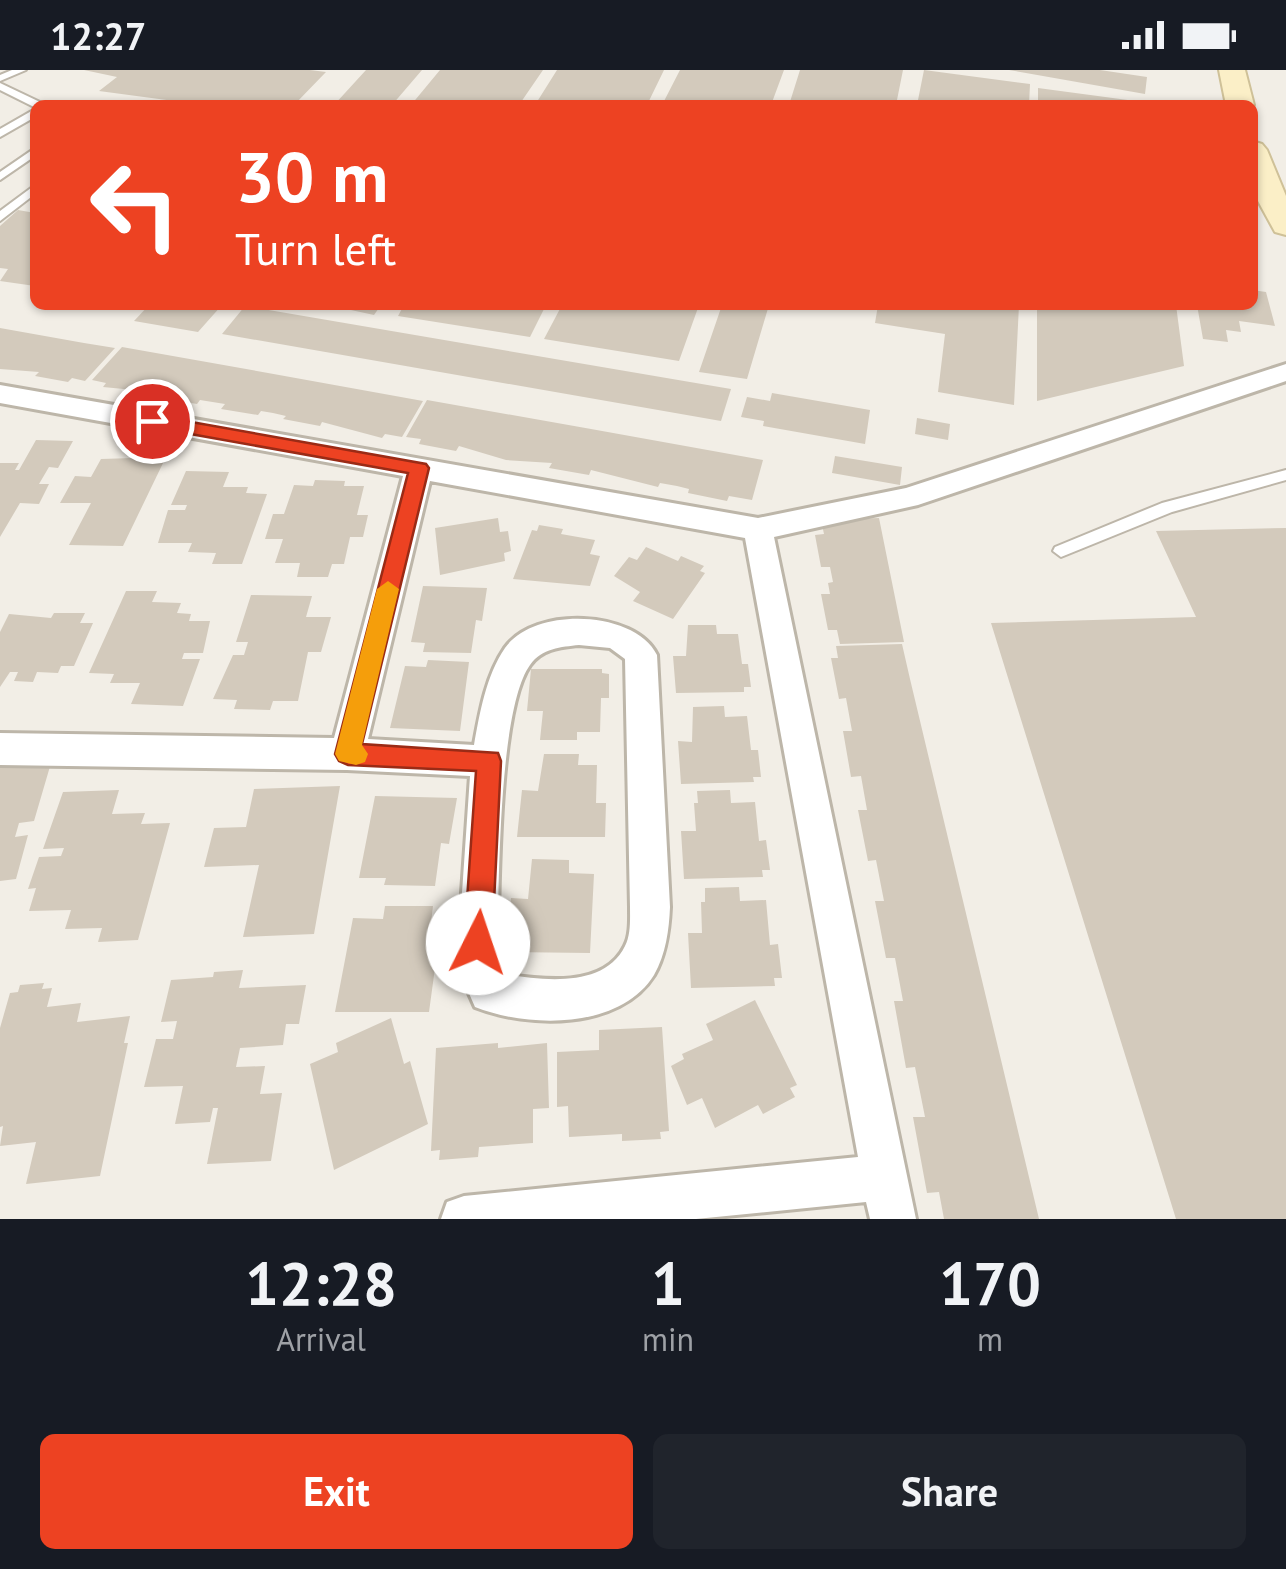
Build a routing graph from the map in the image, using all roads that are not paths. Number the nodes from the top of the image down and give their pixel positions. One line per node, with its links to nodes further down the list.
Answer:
1 (21, 70): 2 (lane)
2 (0, 82): 3 (lane)
3 (30, 100)
4 (30, 115): 5 (lane)
5 (0, 134)
6 (30, 155): 8 (lane)
7 (1258, 163): 10 (street)
8 (0, 177)
9 (30, 192): 11 (lane)
10 (1283, 217)
11 (0, 218)
12 (1286, 372): 16 (street)
13 (0, 394): 14 (street)
14 (419, 468): 16 (street); 19 (street)
15 (1286, 475): 17 (lane)
16 (758, 529): 21 (street)
17 (1062, 551)
18 (0, 749): 19 (street)
19 (348, 754): 20 (street)
20 (489, 761): 20 (street)
21 (889, 1198): 22 (street)
22 (464, 1219)

